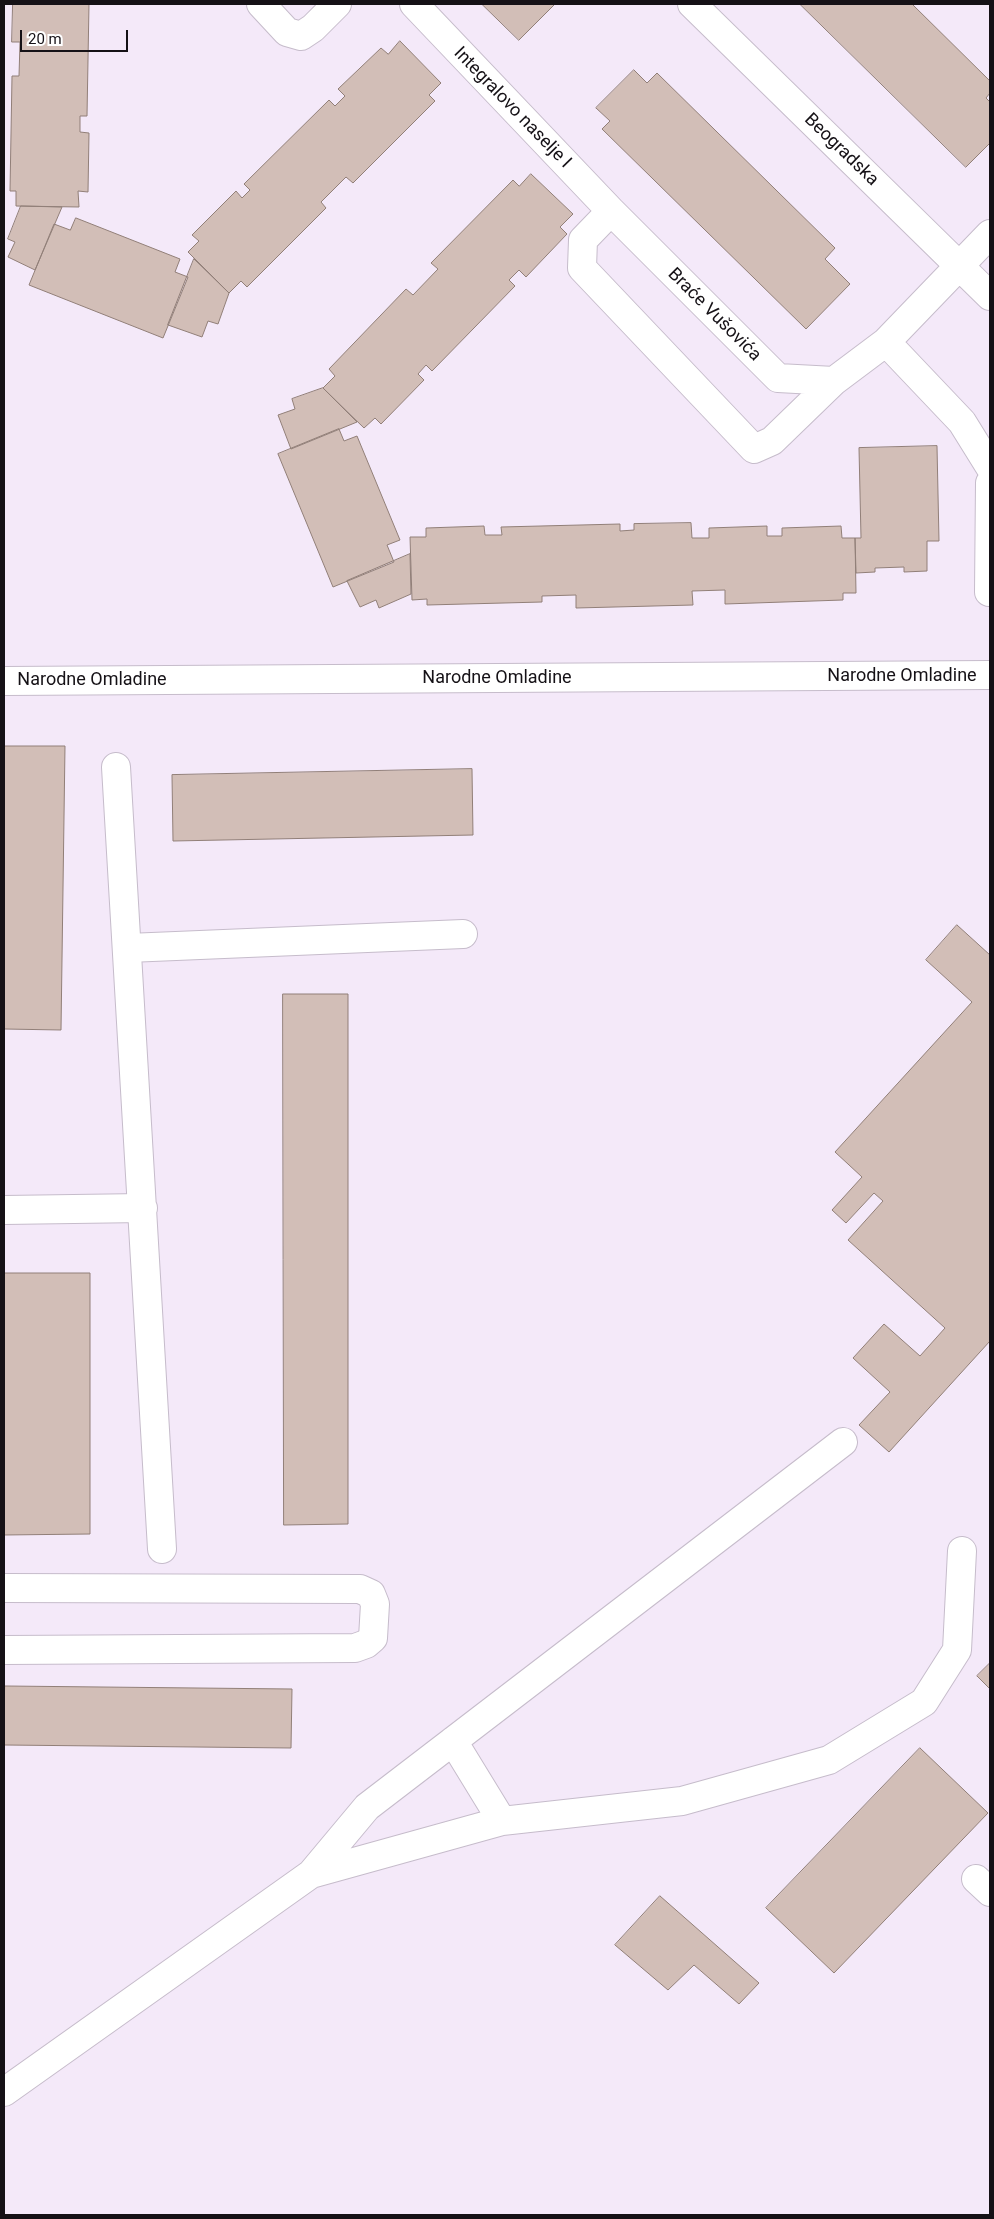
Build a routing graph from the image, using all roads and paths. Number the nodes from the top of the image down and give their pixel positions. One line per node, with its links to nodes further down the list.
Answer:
1 (261, 4): 2 (street)
2 (338, 4)
3 (414, 4): 5 (street, Integralovo naselje I)
4 (692, 4): 7 (street, Beogradska)
5 (611, 211): 10 (street, Braće Vušovića); 10 (street)
6 (990, 234): 7 (street)
7 (960, 266): 8 (street, Beogradska); 9 (street)
8 (990, 296)
9 (886, 342): 10 (street); 11 (street)
10 (834, 381)
11 (990, 467)
12 (990, 483): 13 (street)
13 (989, 592)
14 (990, 675): 15 (street, Narodne Omladine)
15 (4, 681)
16 (116, 767): 18 (street)
17 (463, 934): 18 (street)
18 (128, 948): 19 (street)
19 (143, 1208): 20 (street); 22 (street)
20 (4, 1210)
21 (843, 1442): 26 (street)
22 (162, 1549)
23 (962, 1551): 27 (street)
24 (4, 1588): 25 (street)
25 (4, 1650)
26 (453, 1741): 27 (street); 28 (street)
27 (502, 1821): 28 (street)
28 (311, 1874): 29 (street)
29 (4, 2092)

